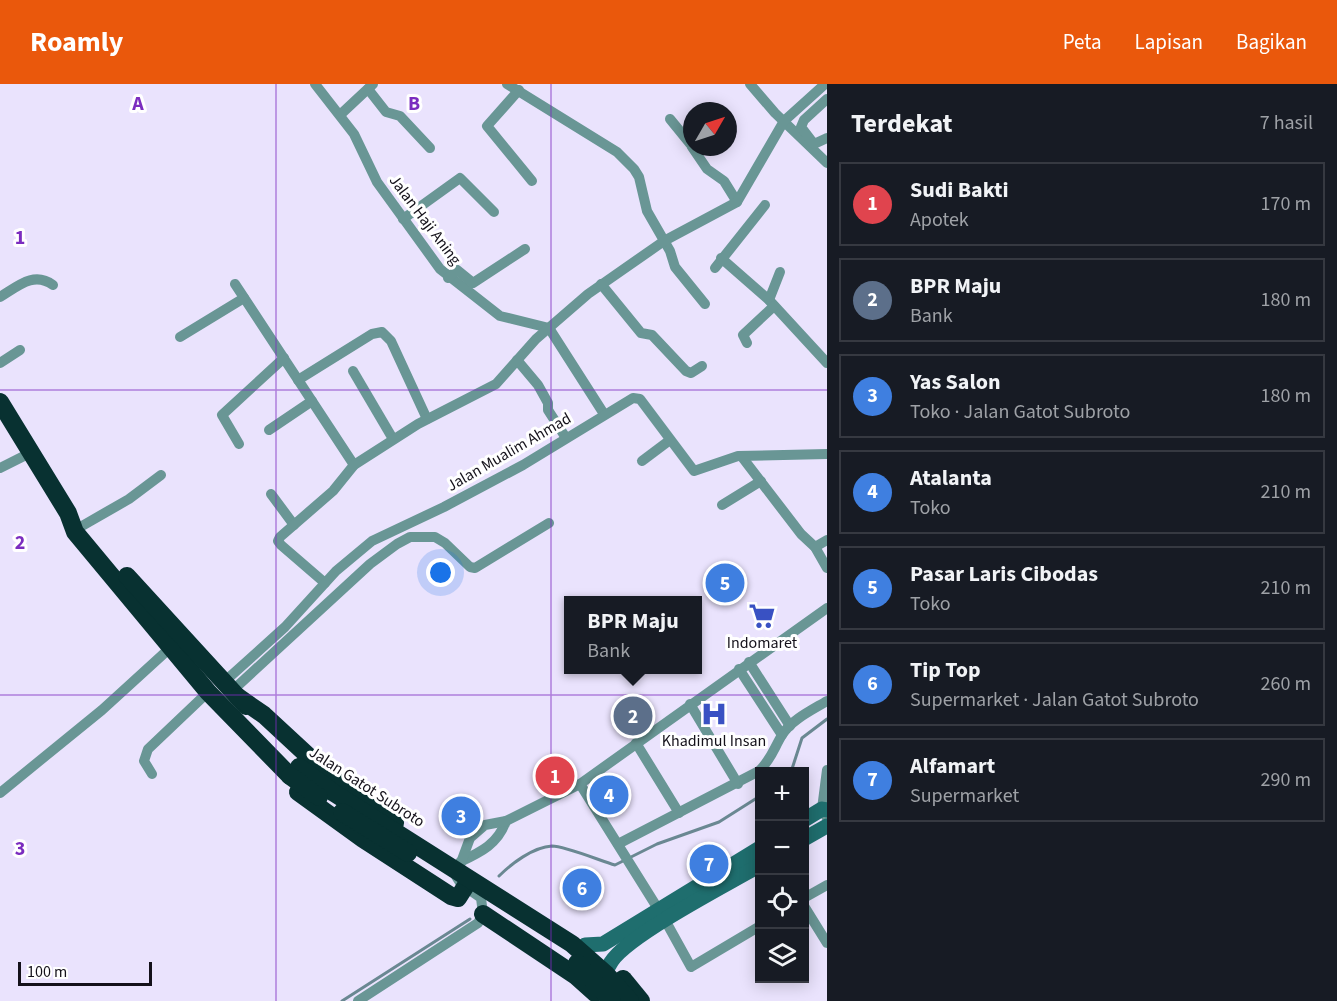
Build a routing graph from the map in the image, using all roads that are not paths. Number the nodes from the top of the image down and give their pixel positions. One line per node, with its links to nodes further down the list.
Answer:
1 (315, 84): 8 (street, Jalan Haji Aning)
2 (507, 84): 6 (street)
3 (750, 84): 10 (street)
4 (825, 84): 10 (street)
5 (371, 87): 8 (street); 13 (street)
6 (526, 90): 16 (street); 21 (street)
7 (827, 99): 12 (street)
8 (341, 114): 20 (street, Jalan Haji Aning)
9 (670, 119): 11 (street)
10 (784, 122): 15 (street); 17 (street)
11 (683, 136)
12 (827, 138)
13 (430, 148)
14 (698, 156): 17 (street)
15 (827, 163)
16 (532, 181)
17 (736, 202): 21 (street)
18 (765, 205): 23 (street)
19 (494, 212): 20 (street)
20 (403, 219): 26 (street, Jalan Haji Aning)
21 (664, 241): 28 (street); 33 (street)
22 (525, 249): 26 (street)
23 (721, 258): 24 (street); 32 (street)
24 (715, 268)
25 (780, 272): 32 (street)
26 (448, 278): 34 (street, Jalan Haji Aning)
27 (235, 284): 31 (street)
28 (601, 284): 34 (street); 42 (street)
29 (53, 285): 30 (street)
30 (0, 297)
31 (244, 298): 35 (street); 38 (street)
32 (771, 303): 36 (street); 41 (street)
33 (705, 304)
34 (549, 328): 39 (street); 47 (street)
35 (180, 337)
36 (747, 343)
37 (20, 350): 40 (street)
38 (284, 358): 44 (street); 53 (street)
39 (517, 360): 48 (street); 50 (street)
40 (0, 363)
41 (827, 363)
42 (702, 366)
43 (353, 371): 51 (street)
44 (298, 380): 45 (street); 48 (street)
45 (312, 401): 49 (street); 58 (street)
46 (0, 402): 54 (highway, Jalan Gatot Subroto)
47 (604, 414): 50 (street, Jalan Mualim Ahmad); 52 (street, Jalan Mualim Ahmad)
48 (427, 419): 51 (street)
49 (269, 429)
50 (566, 438): 71 (street, Jalan Mualim Ahmad)
51 (393, 439): 58 (street)
52 (670, 440): 56 (street, Jalan Mualim Ahmad); 57 (street)
53 (239, 444)
54 (30, 453): 59 (street); 64 (highway, Jalan Gatot Subroto)
55 (827, 454): 56 (street, Jalan Mualim Ahmad)
56 (742, 457): 61 (street)
57 (642, 461)
58 (354, 465): 66 (street)
59 (0, 468)
60 (160, 475): 67 (street)
61 (761, 481): 63 (street); 69 (street)
62 (271, 494): 66 (street)
63 (722, 505)
64 (68, 513): 67 (highway, Jalan Gatot Subroto); 73 (highway, Jalan Gatot Subroto)
65 (549, 524): 76 (street)
66 (294, 525): 71 (street)
67 (82, 526): 76 (highway, Jalan Gatot Subroto)
68 (827, 540): 69 (street)
69 (815, 548): 70 (street)
70 (827, 568)
71 (325, 583): 76 (street, Jalan Mualim Ahmad)
72 (827, 608): 74 (street)
73 (170, 648): 77 (highway, Jalan Gatot Subroto); 89 (street)
74 (749, 662): 75 (street); 81 (street)
75 (739, 669): 79 (street); 82 (street)
76 (231, 690): 85 (highway, Jalan Gatot Subroto); 98 (highway)
77 (208, 692): 80 (highway, Jalan Gatot Subroto); 86 (street)
78 (827, 700): 81 (street)
79 (690, 704): 83 (street); 88 (street)
80 (225, 711): 85 (highway, Jalan Gatot Subroto); 101 (highway)
81 (790, 726): 82 (street)
82 (782, 735): 88 (street)
83 (636, 744): 87 (street); 90 (street)
84 (827, 770): 91 (street)
85 (295, 772): 113 (highway, Jalan Gatot Subroto, bridge); 114 (highway, Jalan Gatot Subroto, bridge)
86 (152, 774)
87 (580, 784): 93 (street); 96 (street)
88 (738, 784): 90 (street)
89 (0, 793)
90 (679, 813): 96 (street)
91 (825, 813): 92 (street)
92 (809, 818)
93 (506, 821): 98 (street); 98 (street)
94 (827, 826): 95 (street)
95 (809, 836)
96 (620, 848): 106 (street)
97 (755, 851): 106 (street)
98 (460, 863): 101 (street); 102 (highway)
99 (755, 867): 106 (street)
100 (827, 885): 103 (street)
101 (465, 887): 104 (street)
102 (503, 893): 104 (highway); 109 (highway)
103 (809, 895)
104 (482, 906): 111 (street); 112 (highway)
105 (809, 914): 108 (street)
106 (662, 915): 107 (street); 109 (street); 110 (street)
107 (755, 928)
108 (827, 943)
109 (585, 945): 110 (highway)
110 (609, 966): 115 (highway)
111 (358, 1001)
112 (602, 1001)
113 (612, 1001)
114 (630, 1001)
115 (641, 1001)

